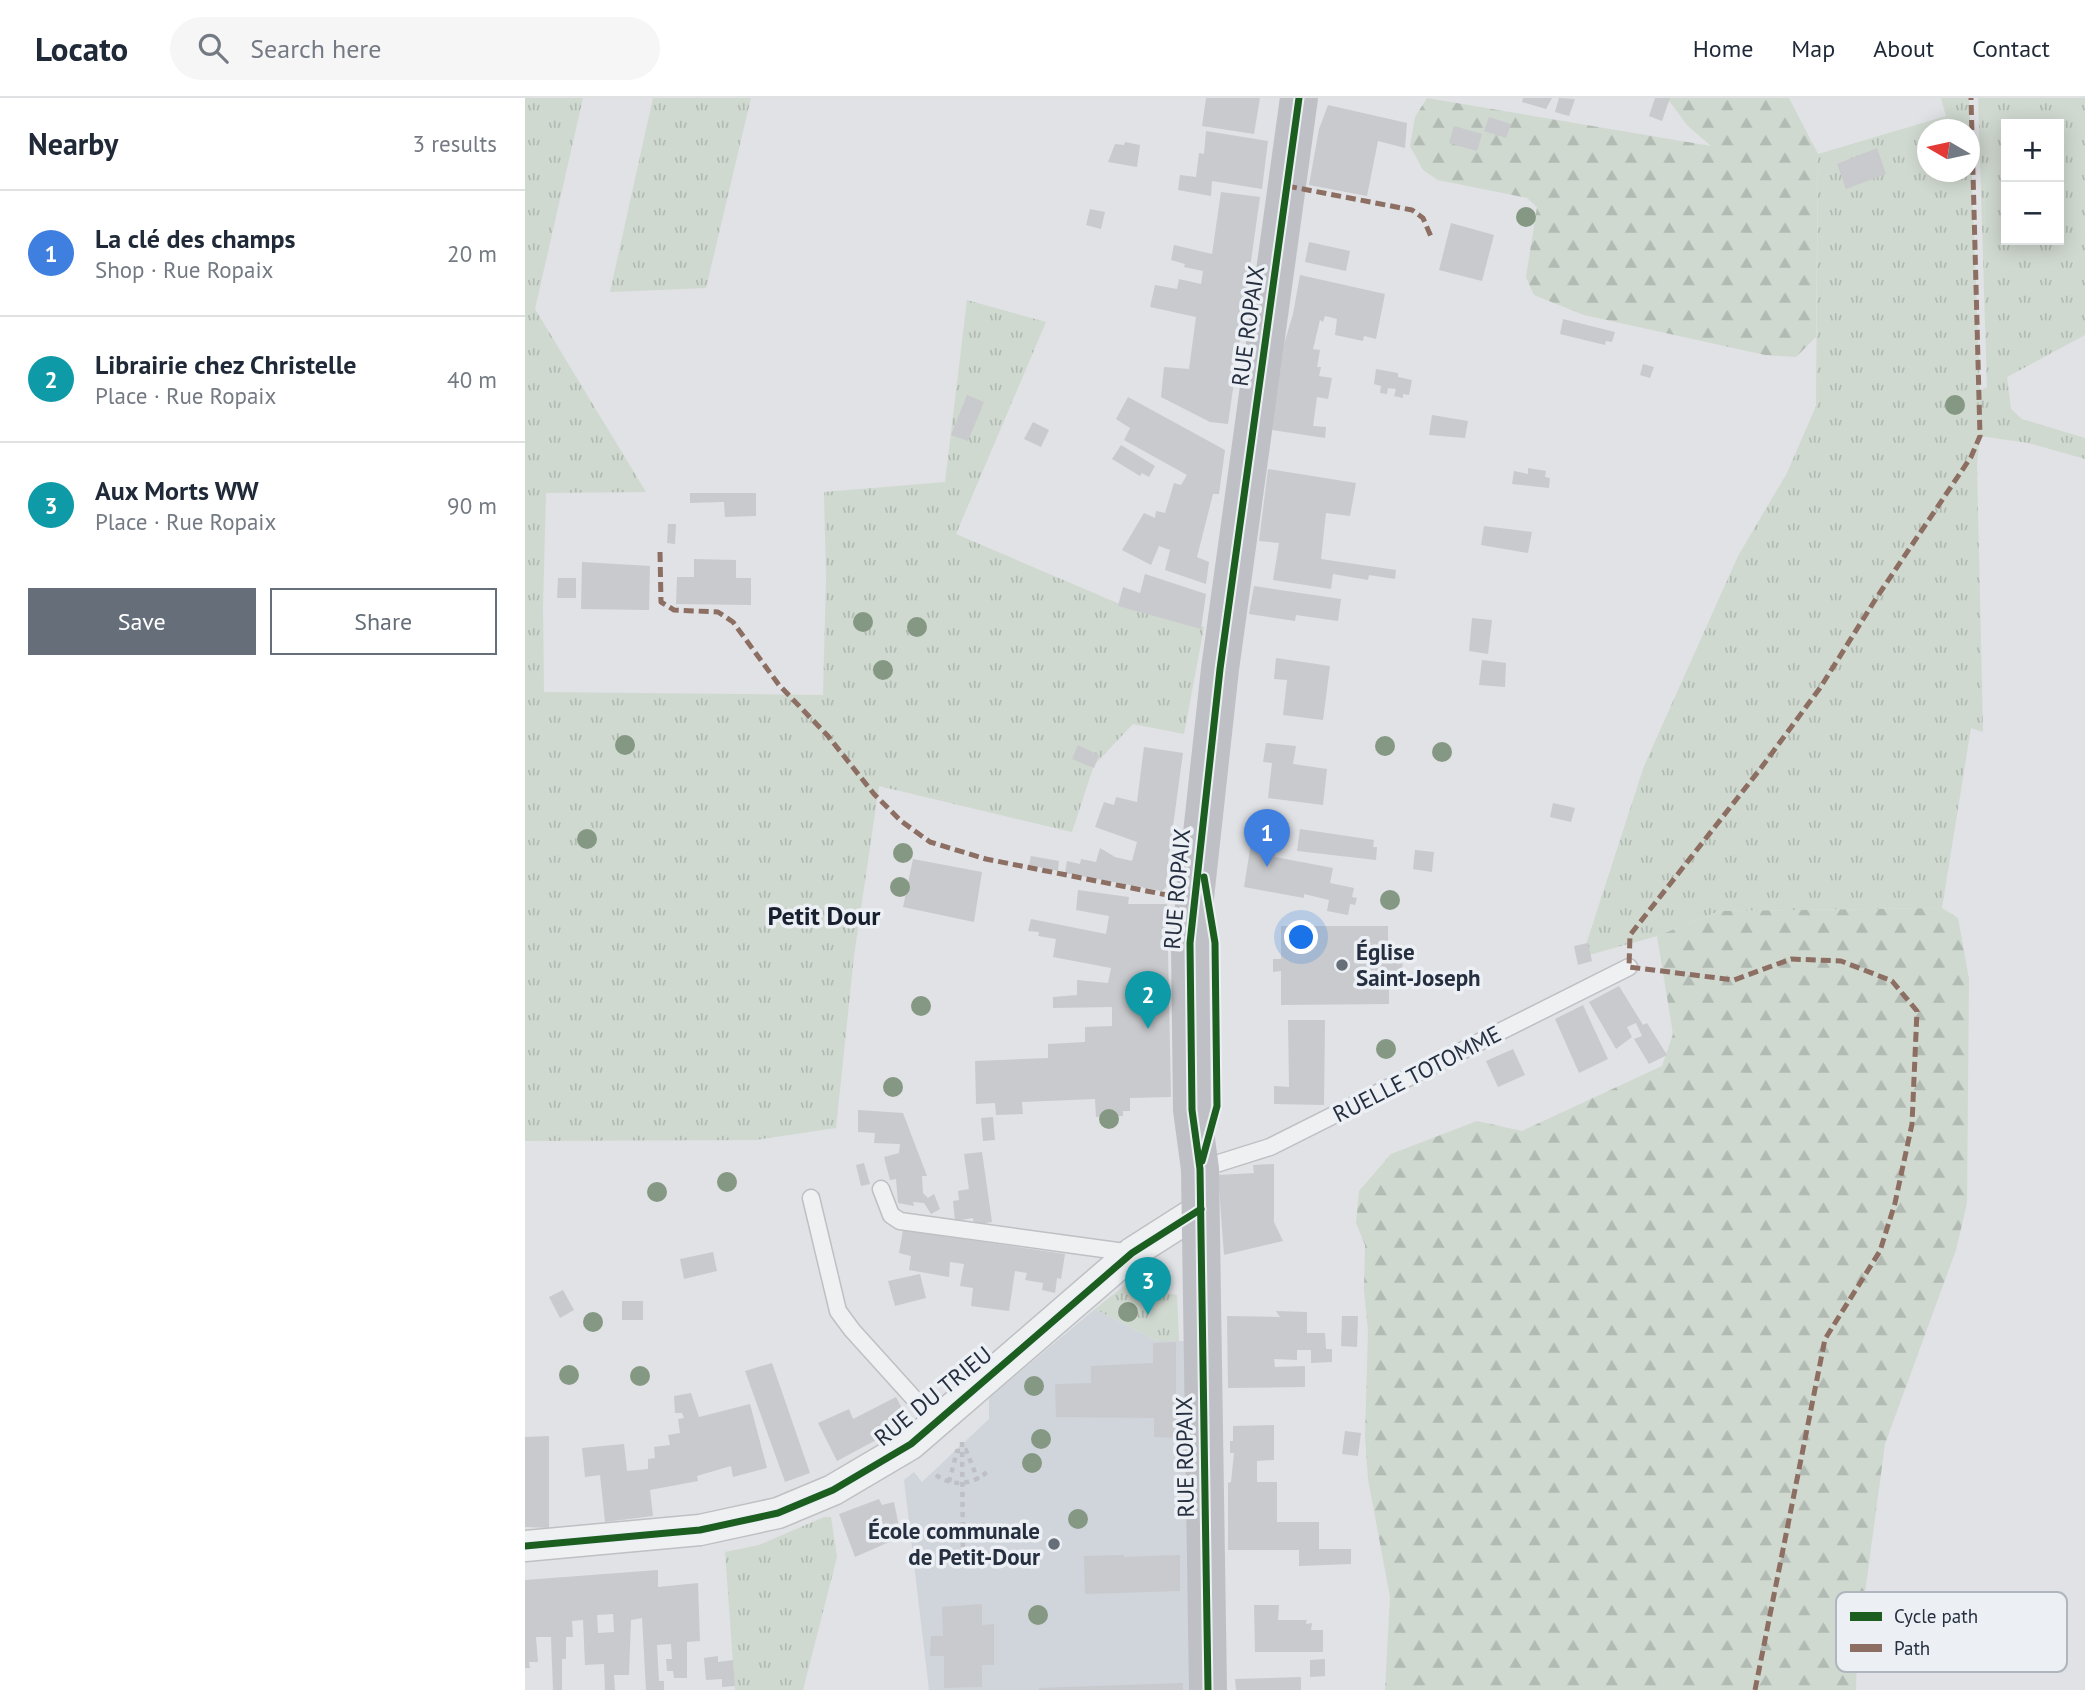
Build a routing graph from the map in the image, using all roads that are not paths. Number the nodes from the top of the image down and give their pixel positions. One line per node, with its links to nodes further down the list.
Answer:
1 (1299, 98): 3 (street, RUE ROPAIX)
2 (1629, 967): 3 (lane, RUELLE TOTOMME)
3 (1200, 1168): 6 (street, RUE ROPAIX)
4 (881, 1189): 7 (lane)
5 (811, 1198): 8 (lane)
6 (1201, 1209): 7 (street, RUE DU TRIEU); 10 (street, RUE ROPAIX)
7 (1132, 1253): 8 (street, RUE DU TRIEU)
8 (936, 1423): 9 (street, RUE DU TRIEU)
9 (525, 1546)
10 (1208, 1690)

